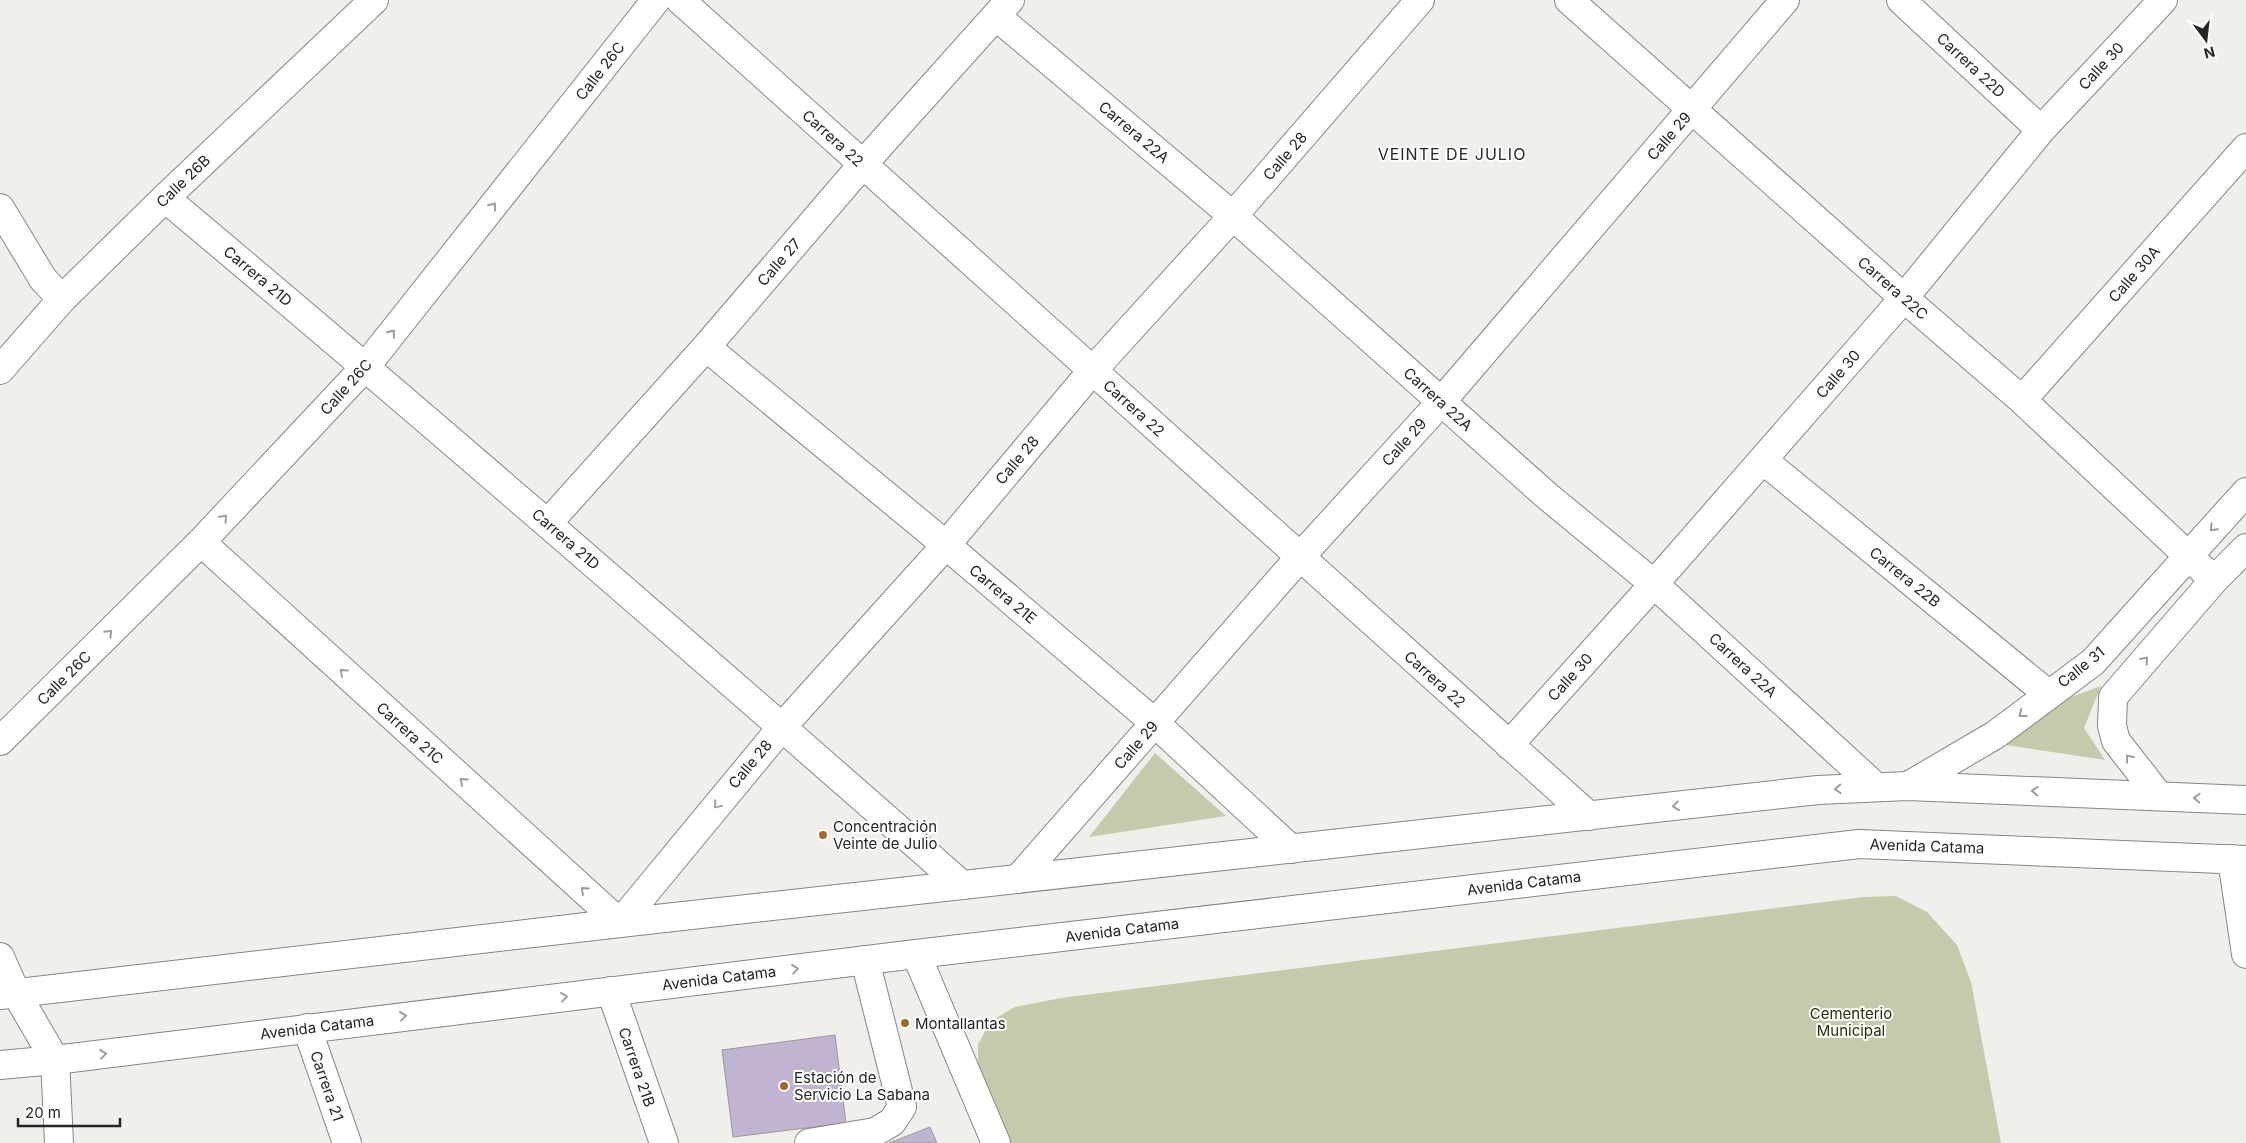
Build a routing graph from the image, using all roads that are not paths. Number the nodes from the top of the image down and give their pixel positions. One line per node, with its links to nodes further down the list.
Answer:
1 (374, 0): 14 (street, Calle 26B)
2 (656, 0): 20 (street, Calle 26C, one-way to 2)
3 (680, 0): 13 (street, Carrera 22)
4 (1420, 0): 16 (street, Calle 28)
5 (1569, 0): 10 (street, Carrera 22C)
6 (1785, 0): 10 (street, Calle 29)
7 (1901, 0): 11 (street, Carrera 22D)
8 (2163, 0): 11 (street, Calle 30)
9 (1003, 8): 13 (street, Calle 27); 16 (street, Carrera 22A)
10 (1692, 110): 17 (street, Carrera 22C); 24 (street, Calle 29)
11 (2041, 130): 17 (street, Calle 30)
12 (2246, 148): 23 (street, Calle 30A)
13 (863, 164): 19 (street, Calle 27); 22 (street, Carrera 22)
14 (165, 198): 18 (street, Calle 26B); 20 (street, Carrera 21D)
15 (0, 208): 18 (street)
16 (1233, 216): 22 (street, Calle 28); 24 (street, Carrera 22A)
17 (1904, 298): 23 (street, Carrera 22C); 25 (street, Calle 30)
18 (62, 299): 21 (street, Calle 26B)
19 (706, 347): 27 (street, Calle 27); 29 (street, Carrera 21E)
20 (366, 366): 27 (street, Carrera 21D); 28 (street, Calle 26C, one-way to 20)
21 (0, 370)
22 (1092, 371): 29 (street, Calle 28); 32 (street, Carrera 22)
23 (2022, 400): 31 (street, Carrera 22C)
24 (1441, 402): 32 (street, Calle 29); 34 (street, Carrera 22A)
25 (1763, 460): 34 (street, Calle 30); 35 (street, Carrera 22B)
26 (2246, 492): 31 (street, Calle 31, one-way to 31)
27 (548, 523): 37 (street, Carrera 21D)
28 (201, 542): 38 (street, Calle 26C, one-way to 28); 49 (street, Carrera 21C, one-way to 28)
29 (946, 545): 36 (street, Carrera 21E); 37 (street, Calle 28)
30 (2246, 548): 33 (street)
31 (2186, 556): 33 (street, Carrera 22C); 35 (street, Calle 31)
32 (1300, 557): 36 (street, Calle 29); 39 (street, Carrera 22)
33 (2214, 580): 42 (street, one-way to 33)
34 (1654, 584): 39 (street, Calle 30); 41 (street, Carrera 22A)
35 (2048, 694): 40 (street, Calle 31, one-way to 40)
36 (1155, 723): 45 (street, Carrera 21E); 47 (street, Calle 29)
37 (782, 727): 48 (street, Carrera 21D); 49 (street, Calle 28, one-way to 49)
38 (0, 741)
39 (1509, 745): 44 (street, Carrera 22)
40 (1908, 786): 41 (street); 42 (street, one-way to 40)
41 (1876, 787): 44 (street, one-way to 44)
42 (2159, 796): 43 (street, one-way to 42)
43 (2246, 800)
44 (1589, 816): 45 (street)
45 (1292, 849): 47 (street)
46 (2239, 859): 50 (street, Avenida Catama); 51 (street)
47 (1018, 880): 48 (street)
48 (962, 886): 49 (street)
49 (620, 923): 55 (street)
50 (916, 954): 53 (street, Avenida Catama); 63 (street)
51 (2246, 954)
52 (0, 957): 55 (street)
53 (865, 960): 54 (street, Avenida Catama, one-way to 53); 62 (street)
54 (611, 991): 56 (street, Avenida Catama, one-way to 54); 61 (street, Carrera 21B)
55 (8, 994): 57 (street)
56 (307, 1028): 57 (street, Avenida Catama, one-way to 56); 60 (street, Carrera 21)
57 (55, 1060): 58 (street, Avenida Catama); 59 (street)
58 (0, 1065)
59 (59, 1143)
60 (347, 1143)
61 (664, 1143)
62 (809, 1143)
63 (996, 1143)

